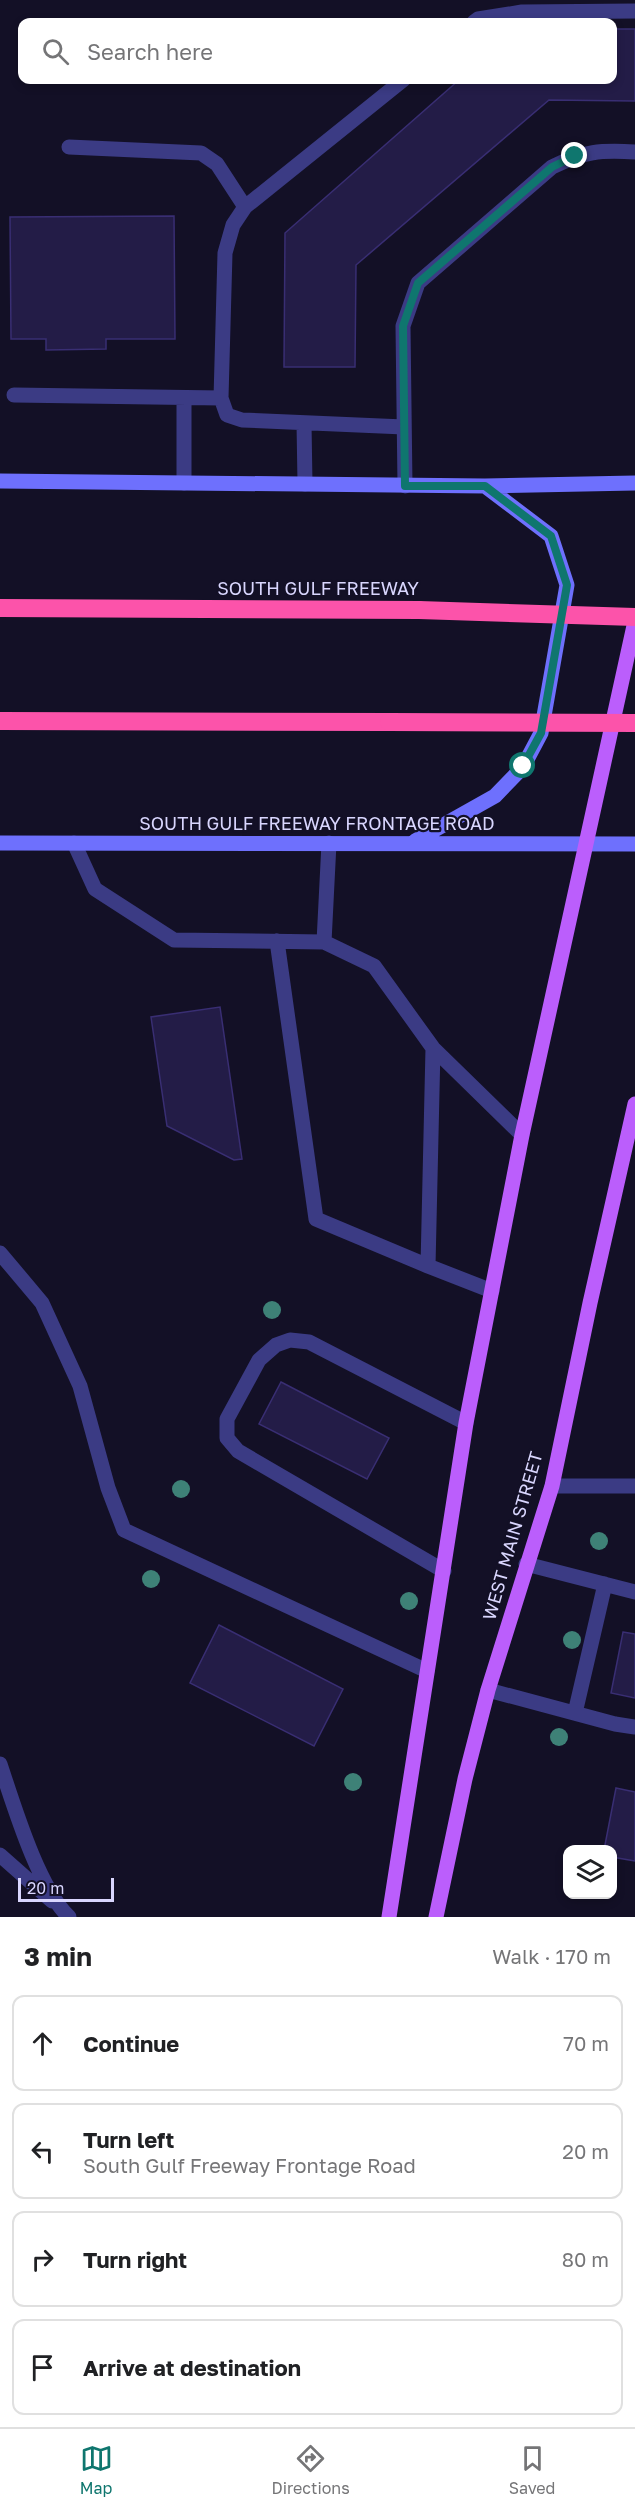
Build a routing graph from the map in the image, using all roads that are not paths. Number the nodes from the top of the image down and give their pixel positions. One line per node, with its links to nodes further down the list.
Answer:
1 (635, 11): 2 (lane)
2 (484, 18)
3 (398, 84): 6 (lane)
4 (69, 147): 6 (lane)
5 (635, 152): 11 (lane)
6 (245, 207): 9 (lane)
7 (14, 395): 8 (lane)
8 (184, 398): 9 (lane); 13 (lane)
9 (221, 398): 10 (lane)
10 (304, 423): 11 (lane); 15 (lane)
11 (404, 427): 16 (lane)
12 (0, 481): 13 (main road)
13 (183, 483): 15 (main road)
14 (635, 483): 17 (main road)
15 (305, 484): 16 (main road)
16 (405, 486): 17 (main road)
17 (485, 486): 26 (main road)
18 (0, 608): 19 (highway, SOUTH GULF FREEWAY, bridge)
19 (635, 617)
20 (635, 621): 27 (main road)
21 (0, 722): 22 (highway, bridge)
22 (635, 723)
23 (0, 843): 24 (main road, SOUTH GULF FREEWAY FRONTAGE ROAD)
24 (74, 843): 25 (main road, SOUTH GULF FREEWAY FRONTAGE ROAD); 29 (lane)
25 (329, 843): 26 (main road, SOUTH GULF FREEWAY FRONTAGE ROAD); 30 (lane)
26 (413, 843): 27 (main road, SOUTH GULF FREEWAY FRONTAGE ROAD)
27 (587, 843): 28 (main road, SOUTH GULF FREEWAY FRONTAGE ROAD); 33 (main road)
28 (635, 844)
29 (277, 941): 30 (lane); 36 (lane)
30 (324, 942): 31 (lane)
31 (433, 1048): 33 (lane); 36 (lane)
32 (635, 1104): 34 (main road, WEST MAIN STREET)
33 (522, 1135): 37 (main road)
34 (629, 1155): 39 (main road, WEST MAIN STREET)
35 (0, 1253): 45 (lane)
36 (428, 1266): 37 (lane)
37 (492, 1291): 38 (main road)
38 (466, 1424): 42 (main road); 42 (lane)
39 (552, 1486): 40 (lane); 41 (main road, WEST MAIN STREET)
40 (635, 1486)
41 (526, 1564): 43 (lane); 46 (main road, WEST MAIN STREET)
42 (444, 1571): 45 (main road)
43 (605, 1584): 44 (lane); 47 (lane)
44 (635, 1592)
45 (427, 1671): 53 (main road)
46 (488, 1690): 47 (lane); 54 (main road, WEST MAIN STREET)
47 (575, 1713): 48 (lane)
48 (635, 1727)
49 (0, 1764): 51 (lane)
50 (0, 1855): 51 (lane)
51 (57, 1905): 52 (lane)
52 (69, 1917)
53 (389, 1917)
54 (436, 1917)

